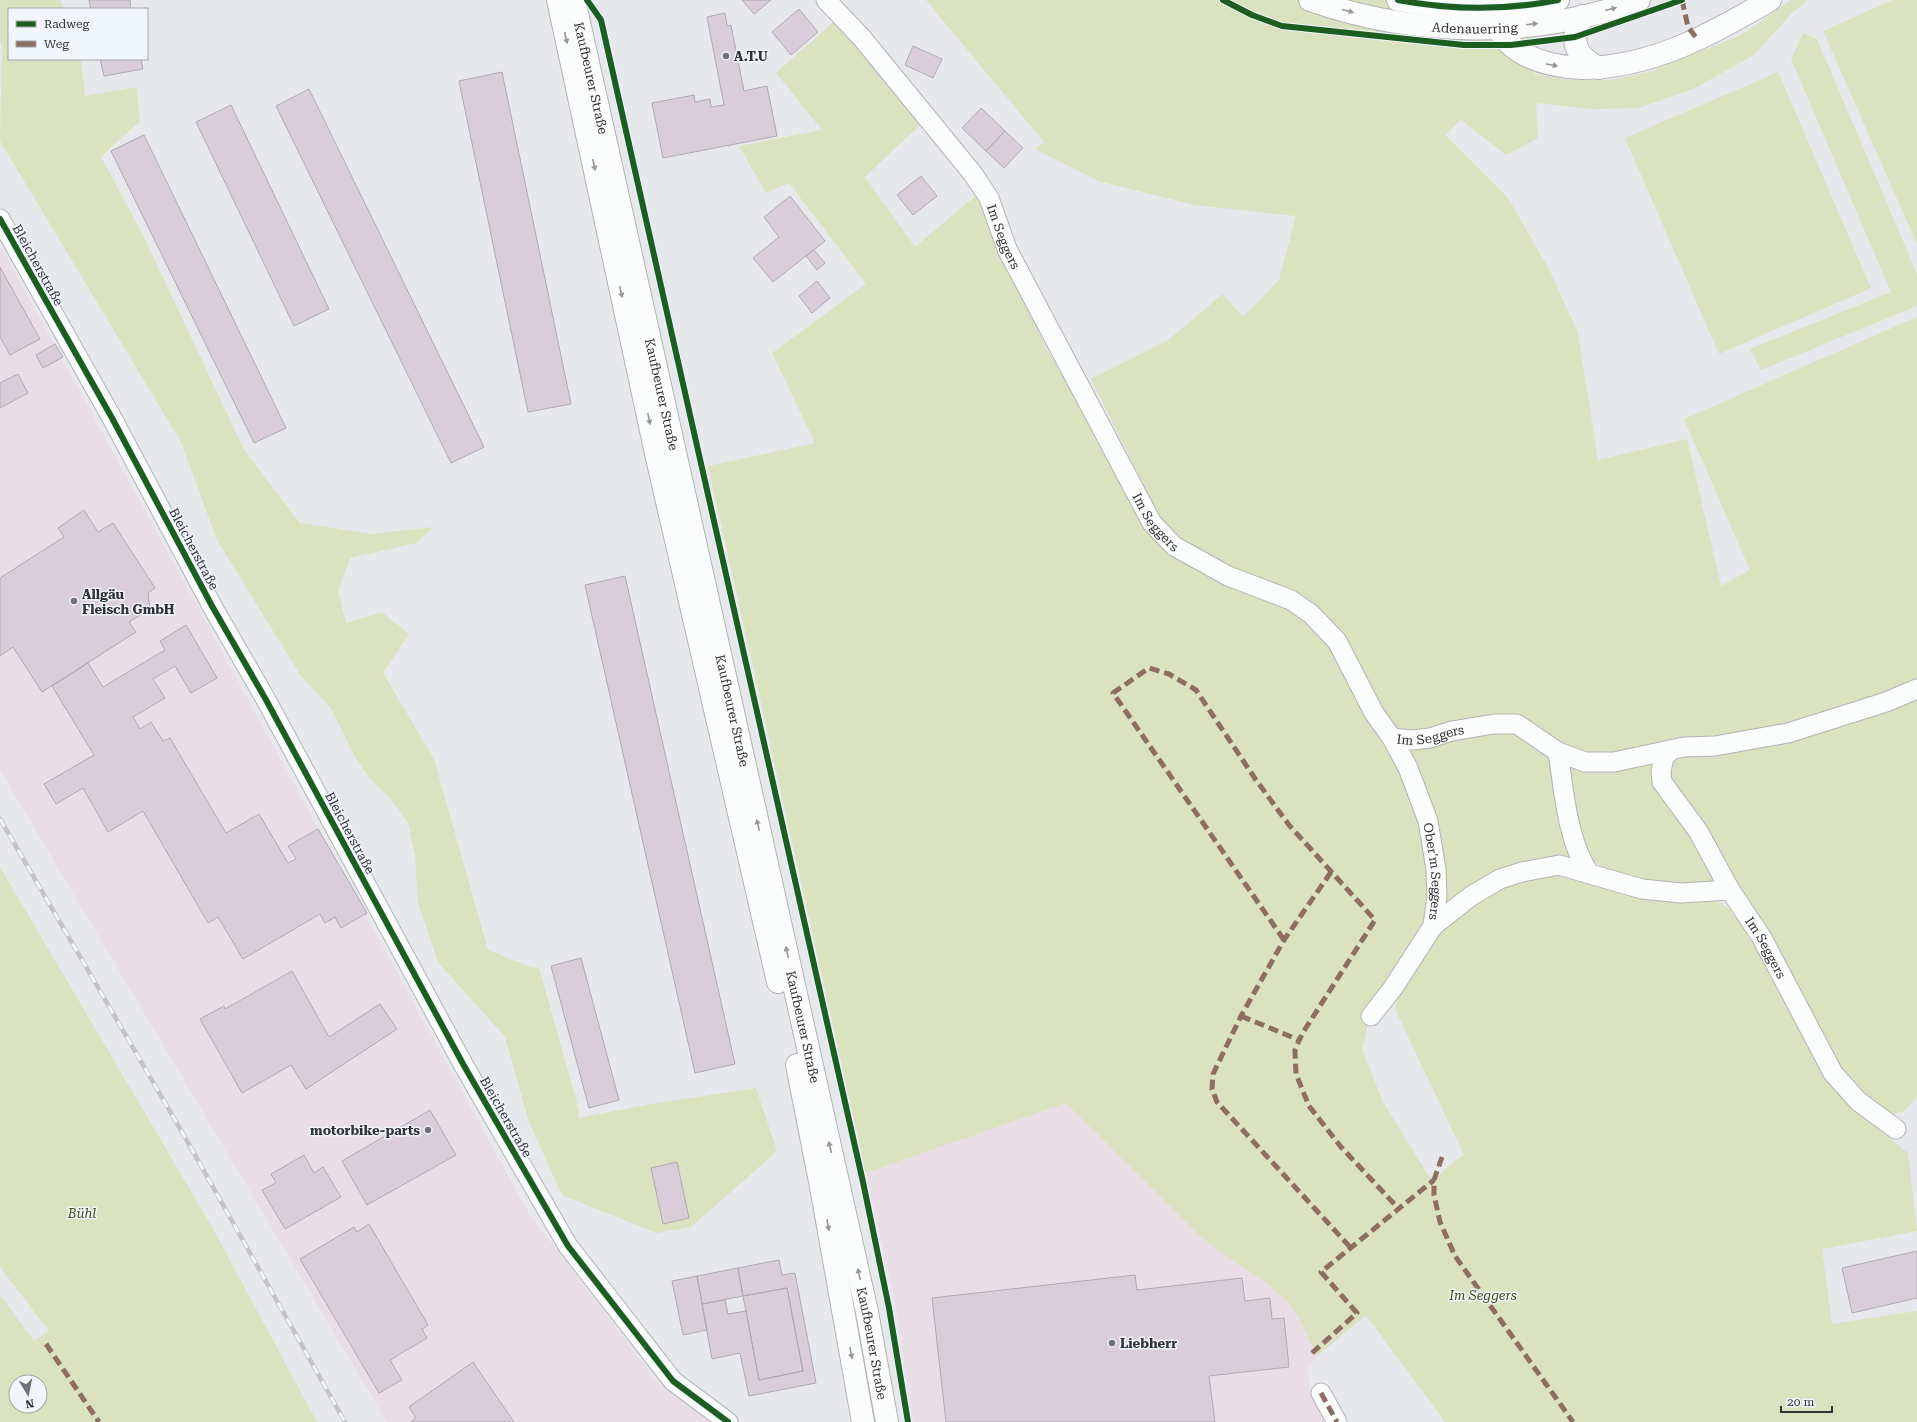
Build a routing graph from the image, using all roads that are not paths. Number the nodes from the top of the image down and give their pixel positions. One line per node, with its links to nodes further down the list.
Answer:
1 (558, 0): 25 (main road, Kaufbeurer Straße, one-way to 25)
2 (574, 0): 26 (main road, Kaufbeurer Straße, one-way to 2)
3 (826, 0): 15 (street, Im Seggers)
4 (1310, 0): 11 (main road, Adenauerring, one-way to 11)
5 (1398, 0): 9 (main road, Adenauerring)
6 (1558, 0): 9 (main road, Adenauerring)
7 (1639, 0): 10 (main road, Adenauerring, one-way to 7)
8 (1770, 0): 12 (main road)
9 (1532, 2)
10 (1583, 16): 11 (main road, Adenauerring, one-way to 10); 12 (main road)
11 (1498, 28): 12 (main road, one-way to 12)
12 (1599, 68)
13 (0, 219): 24 (street, Bleicherstraße)
14 (1917, 689): 17 (street, Im Seggers)
15 (1392, 738): 16 (street, Im Seggers); 20 (street, Ober'm Seggers)
16 (1558, 752): 17 (street, Im Seggers); 18 (street)
17 (1669, 752): 19 (street, Im Seggers)
18 (1589, 873): 19 (street); 20 (street)
19 (1730, 890): 22 (street, Im Seggers)
20 (1433, 926): 21 (street, Ober'm Seggers)
21 (1371, 1016)
22 (1896, 1129)
23 (1321, 1393): 27 (street)
24 (728, 1422)
25 (863, 1422)
26 (887, 1422)
27 (1337, 1422)

